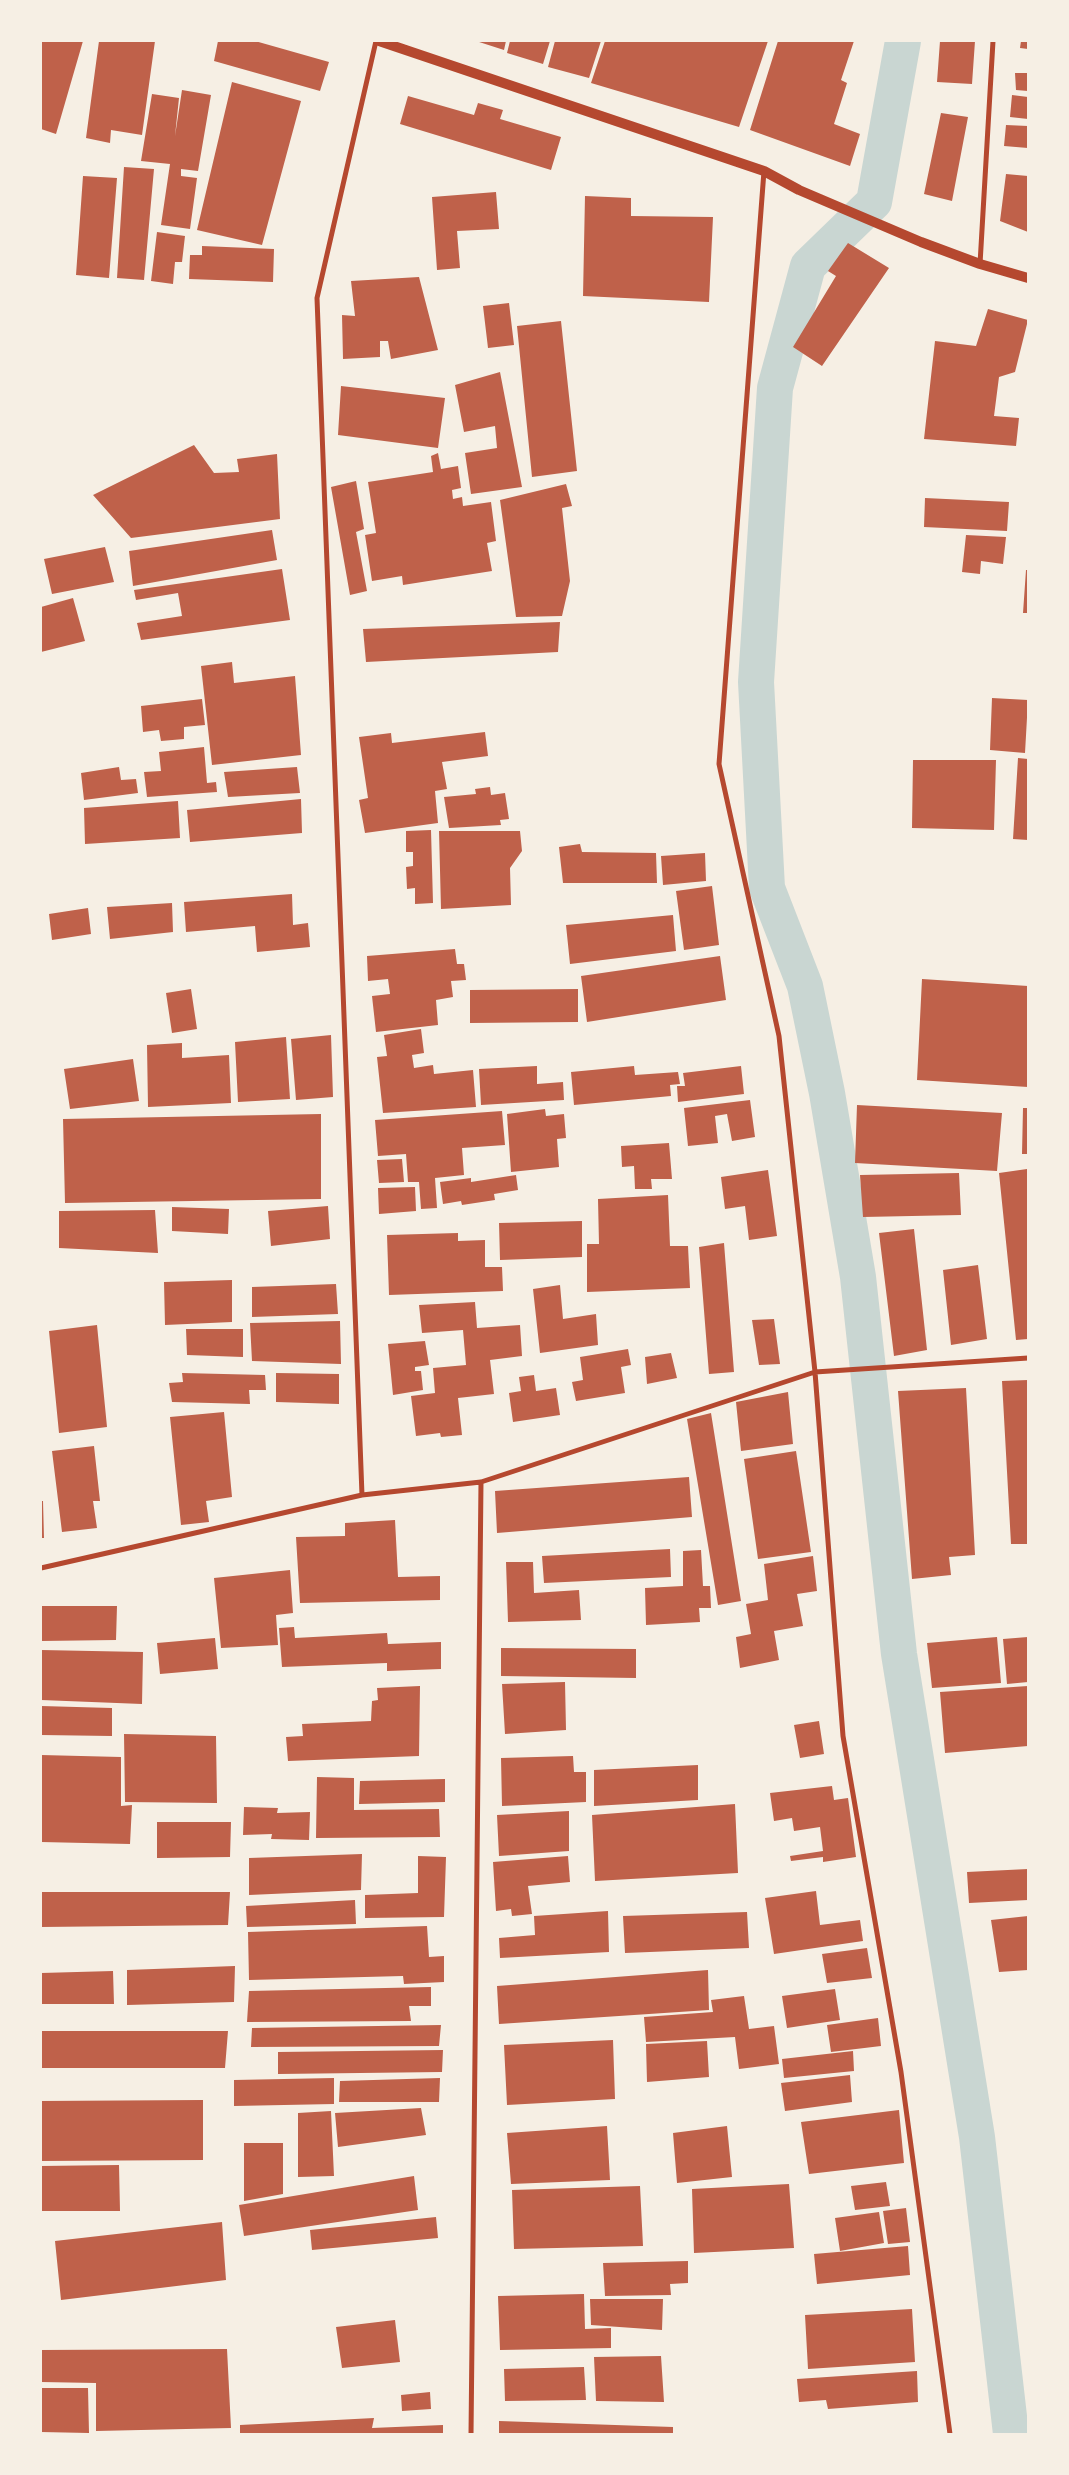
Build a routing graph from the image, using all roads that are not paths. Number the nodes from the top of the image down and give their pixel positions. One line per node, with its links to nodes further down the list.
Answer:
1 (378, 41): 3 (main road); 9 (street)
2 (993, 41): 4 (street)
3 (764, 171): 4 (main road); 7 (street)
4 (980, 264): 5 (main road)
5 (1028, 278)
6 (1028, 1358): 7 (street)
7 (816, 1372): 8 (street); 12 (street)
8 (481, 1482): 9 (street); 11 (street)
9 (362, 1495): 10 (street)
10 (41, 1568)
11 (471, 2434)
12 (950, 2434)

